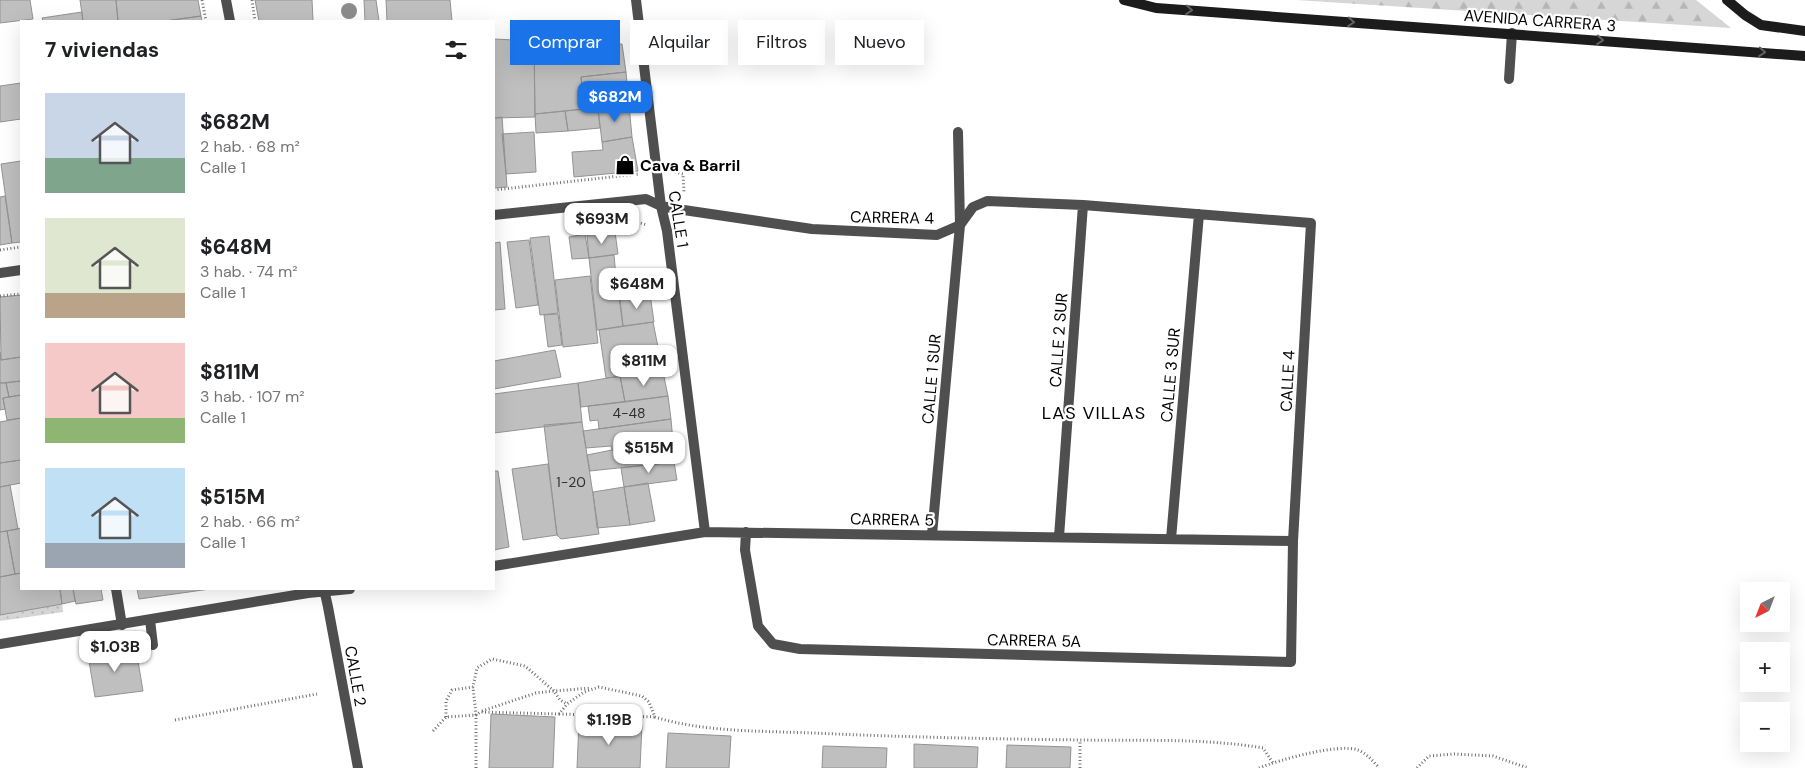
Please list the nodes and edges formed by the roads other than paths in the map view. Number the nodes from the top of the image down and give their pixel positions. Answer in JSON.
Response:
{"nodes":[{"id":1,"x":226,"y":0,"type":"edge"},
{"id":2,"x":636,"y":0,"type":"edge"},
{"id":3,"x":1124,"y":0,"type":"edge"},
{"id":4,"x":1727,"y":0,"type":"edge"},
{"id":5,"x":230,"y":20,"type":"edge"},
{"id":6,"x":1805,"y":31,"type":"edge"},
{"id":7,"x":1512,"y":33,"type":"junction"},
{"id":8,"x":1805,"y":56,"type":"edge"},
{"id":9,"x":1508,"y":79,"type":"dead end"},
{"id":10,"x":958,"y":132,"type":"dead end"},
{"id":11,"x":1083,"y":205,"type":"junction"},
{"id":12,"x":661,"y":206,"type":"junction"},
{"id":13,"x":1199,"y":214,"type":"junction"},
{"id":14,"x":495,"y":215,"type":"edge"},
{"id":15,"x":960,"y":225,"type":"junction"},
{"id":16,"x":20,"y":270,"type":"edge"},
{"id":17,"x":0,"y":273,"type":"edge"},
{"id":18,"x":705,"y":532,"type":"junction"},
{"id":19,"x":746,"y":532,"type":"junction"},
{"id":20,"x":932,"y":535,"type":"junction"},
{"id":21,"x":1060,"y":537,"type":"junction"},
{"id":22,"x":1171,"y":539,"type":"junction"},
{"id":23,"x":1293,"y":541,"type":"junction"},
{"id":24,"x":495,"y":566,"type":"edge"},
{"id":25,"x":116,"y":590,"type":"edge"},
{"id":26,"x":324,"y":590,"type":"edge"},
{"id":27,"x":150,"y":620,"type":"junction"},
{"id":28,"x":122,"y":624,"type":"junction"},
{"id":29,"x":0,"y":644,"type":"edge"},
{"id":30,"x":153,"y":645,"type":"dead end"},
{"id":31,"x":358,"y":768,"type":"edge"}],
"edges":[{"from":1,"to":5,"type":"street"},
{"from":2,"to":12,"type":"street","name":"CALLE 1"},
{"from":3,"to":7,"type":"main road","name":"AVENIDA CARRERA 3","one_way":true},
{"from":4,"to":6,"type":"main road"},
{"from":7,"to":8,"type":"main road","name":"AVENIDA CARRERA 3","one_way":true},
{"from":7,"to":9,"type":"street"},
{"from":10,"to":15,"type":"street","name":"CALLE 1 SUR"},
{"from":11,"to":13,"type":"street"},
{"from":11,"to":15,"type":"street"},
{"from":11,"to":21,"type":"street","name":"CALLE 2 SUR"},
{"from":12,"to":14,"type":"street","name":"CARRERA 4"},
{"from":12,"to":15,"type":"street","name":"CARRERA 4"},
{"from":12,"to":18,"type":"street","name":"CALLE 1"},
{"from":13,"to":22,"type":"street","name":"CALLE 3 SUR"},
{"from":13,"to":23,"type":"street","name":"CALLE 4"},
{"from":15,"to":20,"type":"street","name":"CALLE 1 SUR"},
{"from":16,"to":17,"type":"street"},
{"from":18,"to":19,"type":"street","name":"CARRERA 5"},
{"from":18,"to":24,"type":"street","name":"CARRERA 5"},
{"from":19,"to":20,"type":"street","name":"CARRERA 5"},
{"from":19,"to":23,"type":"street","name":"CARRERA 5A"},
{"from":20,"to":21,"type":"street","name":"CARRERA 5"},
{"from":21,"to":22,"type":"street","name":"CARRERA 5"},
{"from":22,"to":23,"type":"street","name":"CARRERA 5"},
{"from":25,"to":28,"type":"street"},
{"from":26,"to":27,"type":"street"},
{"from":26,"to":31,"type":"street","name":"CALLE 2"},
{"from":27,"to":28,"type":"street"},
{"from":27,"to":30,"type":"street"},
{"from":28,"to":29,"type":"street"}]}
